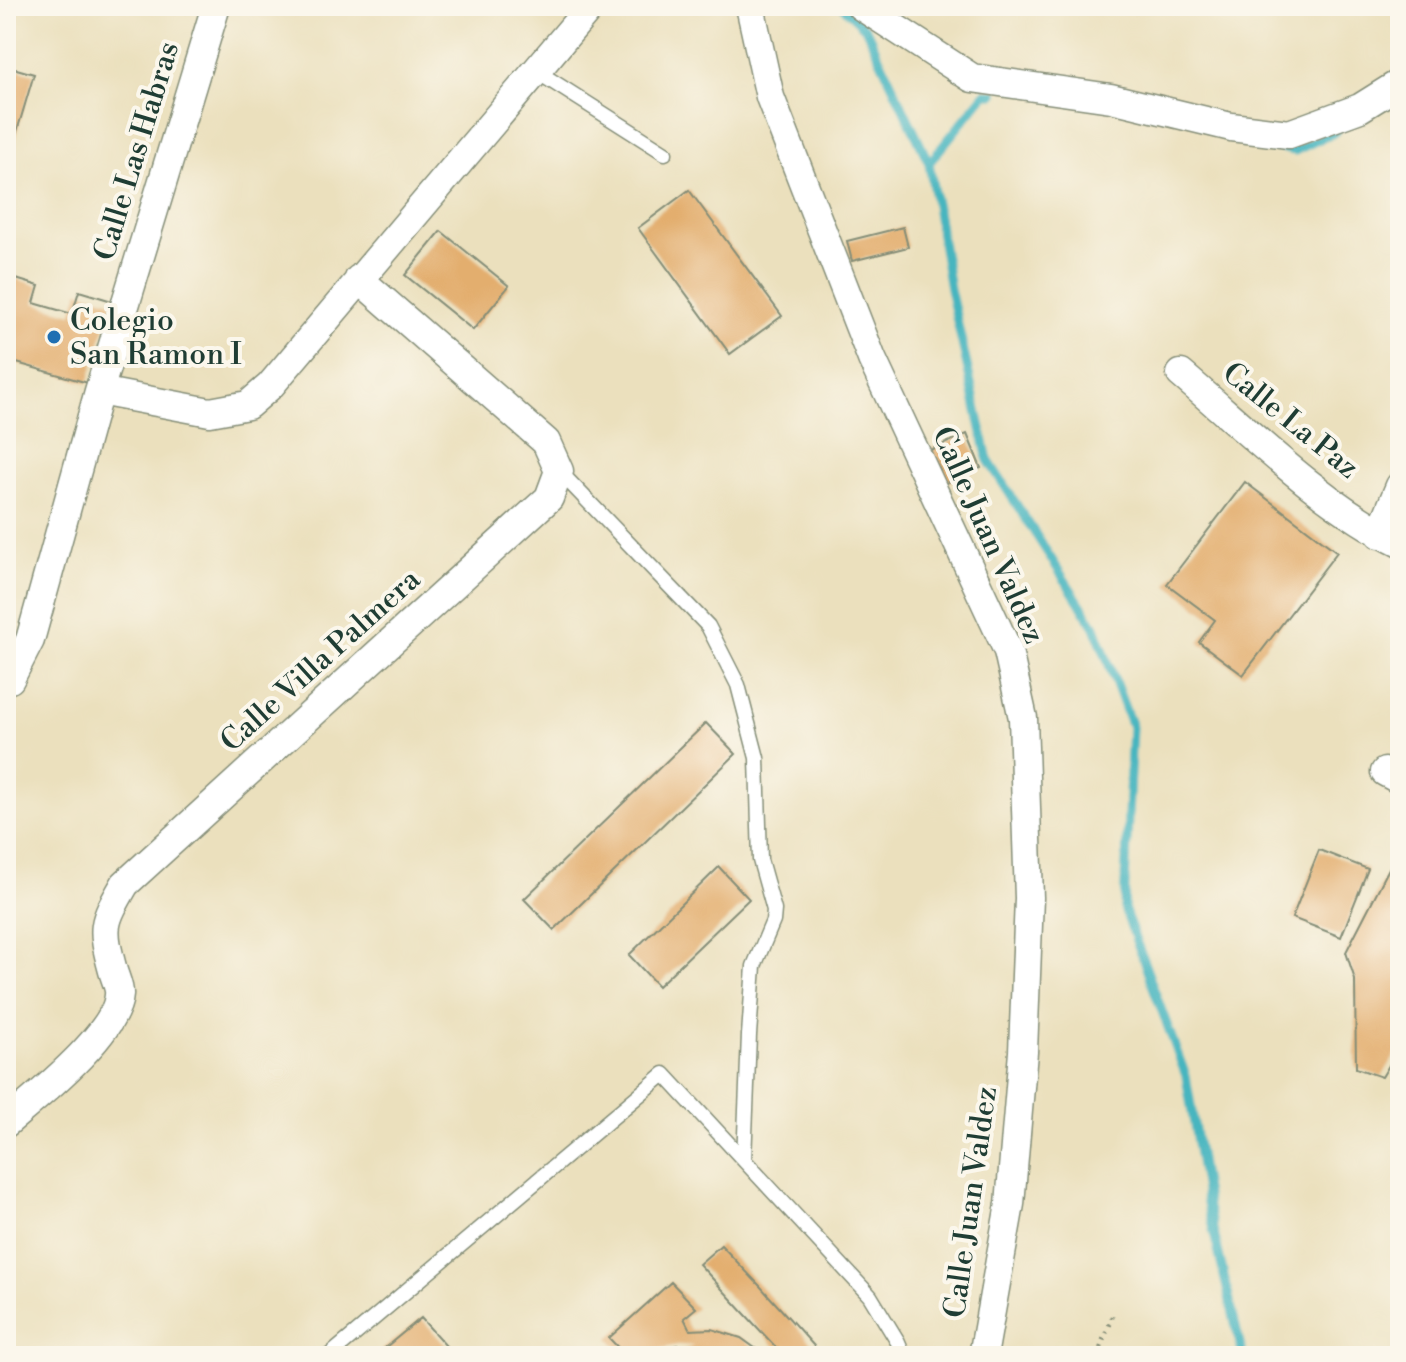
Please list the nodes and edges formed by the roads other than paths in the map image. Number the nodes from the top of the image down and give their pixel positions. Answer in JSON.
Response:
{"nodes":[{"id":1,"x":216,"y":6,"type":"edge"},
{"id":2,"x":591,"y":6,"type":"edge"},
{"id":3,"x":750,"y":6,"type":"edge"},
{"id":4,"x":861,"y":6,"type":"edge"},
{"id":5,"x":536,"y":71,"type":"junction"},
{"id":6,"x":1400,"y":83,"type":"edge"},
{"id":7,"x":665,"y":153,"type":"dead end"},
{"id":8,"x":359,"y":279,"type":"junction"},
{"id":9,"x":1181,"y":374,"type":"dead end"},
{"id":10,"x":99,"y":391,"type":"junction"},
{"id":11,"x":559,"y":471,"type":"junction"},
{"id":12,"x":1400,"y":486,"type":"edge"},
{"id":13,"x":1390,"y":538,"type":"edge"},
{"id":14,"x":6,"y":680,"type":"edge"},
{"id":15,"x":6,"y":1123,"type":"edge"},
{"id":16,"x":744,"y":1160,"type":"junction"},
{"id":17,"x":329,"y":1356,"type":"edge"},
{"id":18,"x":904,"y":1356,"type":"edge"},
{"id":19,"x":983,"y":1356,"type":"edge"}],
"edges":[{"from":1,"to":10,"type":"street","name":"Calle Las Habras"},
{"from":2,"to":5,"type":"street"},
{"from":3,"to":19,"type":"street","name":"Calle Juan Valdez"},
{"from":4,"to":6,"type":"street"},
{"from":5,"to":7,"type":"lane"},
{"from":5,"to":8,"type":"street"},
{"from":8,"to":10,"type":"street"},
{"from":8,"to":11,"type":"street"},
{"from":9,"to":13,"type":"street","name":"Calle La Paz"},
{"from":10,"to":14,"type":"street","name":"Calle Las Habras"},
{"from":11,"to":15,"type":"street","name":"Calle Villa Palmera"},
{"from":11,"to":16,"type":"lane"},
{"from":12,"to":13,"type":"street"},
{"from":16,"to":17,"type":"lane"},
{"from":16,"to":18,"type":"lane"}]}
